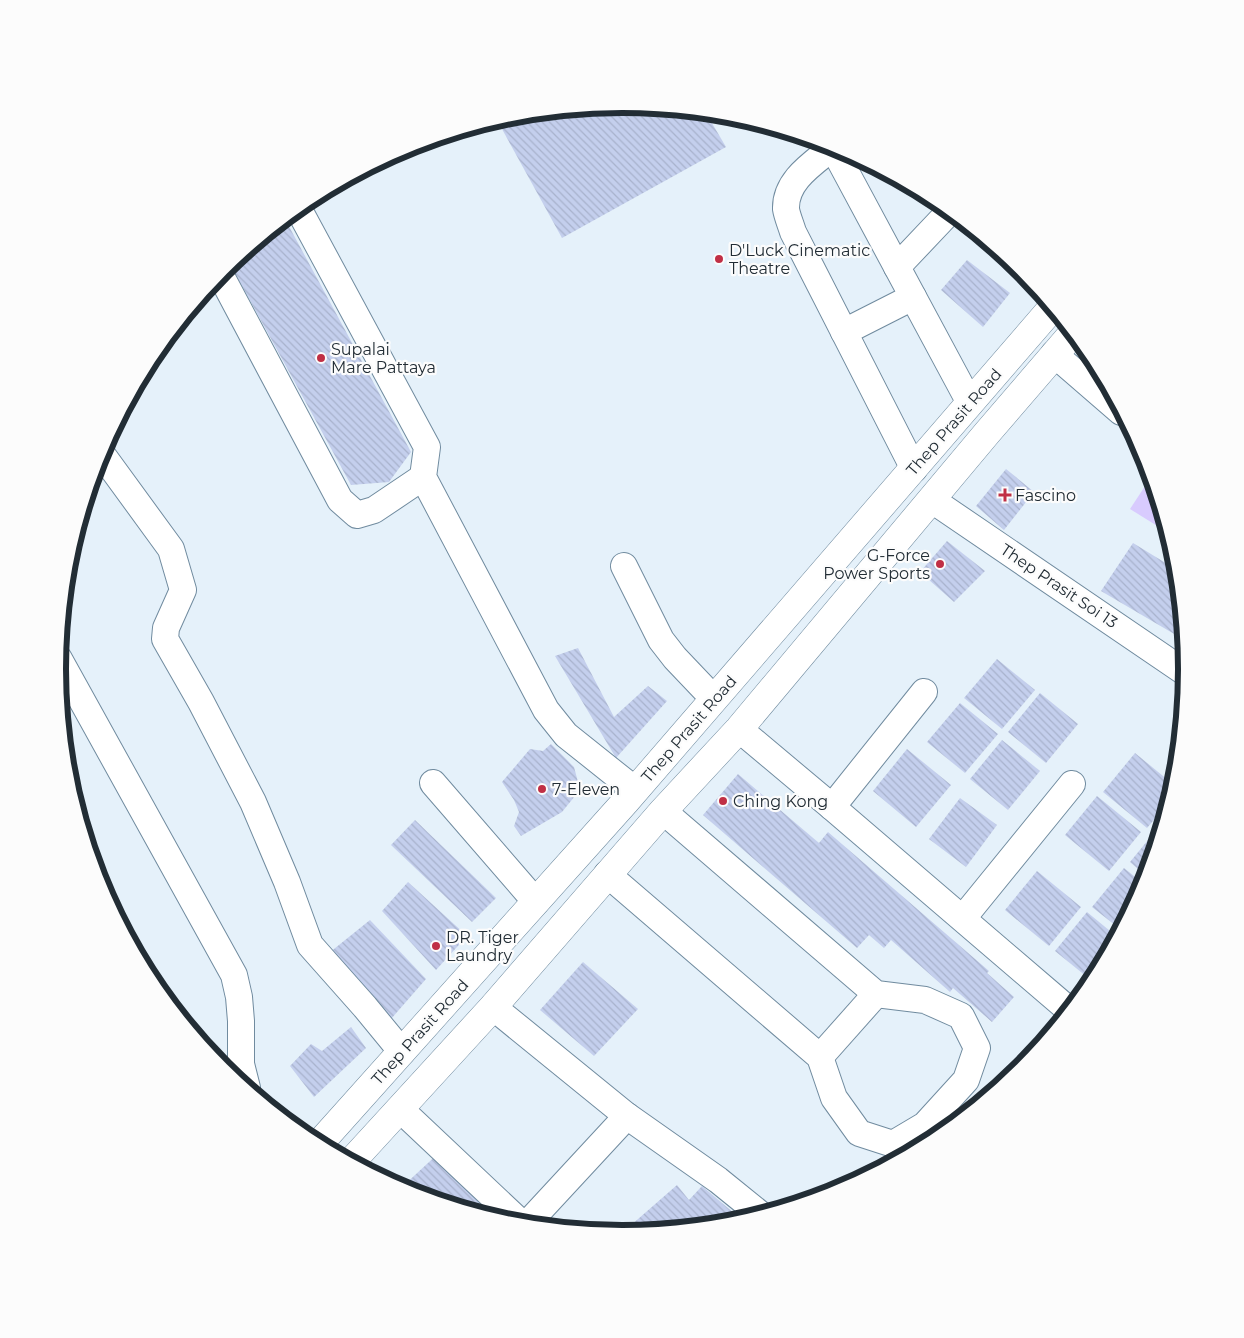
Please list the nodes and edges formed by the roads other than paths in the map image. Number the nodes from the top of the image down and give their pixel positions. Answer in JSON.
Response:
{"nodes":[{"id":1,"x":825,"y":152,"type":"edge"},
{"id":2,"x":838,"y":157,"type":"edge"},
{"id":3,"x":302,"y":215,"type":"edge"},
{"id":4,"x":945,"y":217,"type":"edge"},
{"id":5,"x":897,"y":267,"type":"junction"},
{"id":6,"x":224,"y":281,"type":"edge"},
{"id":7,"x":913,"y":297,"type":"junction"},
{"id":8,"x":1048,"y":313,"type":"edge"},
{"id":9,"x":844,"y":332,"type":"junction"},
{"id":10,"x":1068,"y":338,"type":"edge"},
{"id":11,"x":1054,"y":354,"type":"junction"},
{"id":12,"x":1108,"y":400,"type":"edge"},
{"id":13,"x":970,"y":403,"type":"junction"},
{"id":14,"x":107,"y":462,"type":"edge"},
{"id":15,"x":914,"y":469,"type":"junction"},
{"id":16,"x":424,"y":477,"type":"junction"},
{"id":17,"x":932,"y":500,"type":"junction"},
{"id":18,"x":624,"y":566,"type":"dead end"},
{"id":19,"x":1178,"y":668,"type":"edge"},
{"id":20,"x":66,"y":673,"type":"edge"},
{"id":21,"x":924,"y":692,"type":"dead end"},
{"id":22,"x":714,"y":699,"type":"junction"},
{"id":23,"x":739,"y":729,"type":"junction"},
{"id":24,"x":434,"y":783,"type":"dead end"},
{"id":25,"x":1072,"y":784,"type":"dead end"},
{"id":26,"x":635,"y":790,"type":"junction"},
{"id":27,"x":832,"y":807,"type":"junction"},
{"id":28,"x":663,"y":811,"type":"junction"},
{"id":29,"x":607,"y":874,"type":"junction"},
{"id":30,"x":536,"y":902,"type":"junction"},
{"id":31,"x":963,"y":918,"type":"junction"},
{"id":32,"x":876,"y":994,"type":"junction"},
{"id":33,"x":1064,"y":1006,"type":"edge"},
{"id":34,"x":493,"y":1007,"type":"junction"},
{"id":35,"x":402,"y":1052,"type":"junction"},
{"id":36,"x":820,"y":1057,"type":"junction"},
{"id":37,"x":244,"y":1076,"type":"edge"},
{"id":38,"x":400,"y":1109,"type":"junction"},
{"id":39,"x":627,"y":1116,"type":"junction"},
{"id":40,"x":324,"y":1138,"type":"edge"},
{"id":41,"x":357,"y":1157,"type":"edge"},
{"id":42,"x":754,"y":1209,"type":"edge"},
{"id":43,"x":511,"y":1213,"type":"edge"},
{"id":44,"x":533,"y":1217,"type":"edge"}],
"edges":[{"from":1,"to":9,"type":"street"},
{"from":2,"to":5,"type":"street"},
{"from":3,"to":16,"type":"street"},
{"from":4,"to":5,"type":"street"},
{"from":5,"to":7,"type":"street"},
{"from":6,"to":16,"type":"street"},
{"from":7,"to":9,"type":"street"},
{"from":7,"to":13,"type":"street"},
{"from":8,"to":13,"type":"main road","name":"Thep Prasit Road"},
{"from":9,"to":15,"type":"street"},
{"from":10,"to":11,"type":"main road","name":"Thep Prasit Road"},
{"from":11,"to":12,"type":"street"},
{"from":11,"to":17,"type":"main road","name":"Thep Prasit Road"},
{"from":13,"to":15,"type":"main road","name":"Thep Prasit Road"},
{"from":14,"to":35,"type":"street"},
{"from":15,"to":22,"type":"main road","name":"Thep Prasit Road"},
{"from":16,"to":26,"type":"street"},
{"from":17,"to":19,"type":"street","name":"Thep Prasit Soi 13"},
{"from":17,"to":23,"type":"main road","name":"Thep Prasit Road"},
{"from":18,"to":22,"type":"street"},
{"from":20,"to":37,"type":"street"},
{"from":21,"to":27,"type":"street"},
{"from":22,"to":26,"type":"main road","name":"Thep Prasit Road"},
{"from":23,"to":27,"type":"street"},
{"from":23,"to":28,"type":"main road","name":"Thep Prasit Road"},
{"from":24,"to":30,"type":"street"},
{"from":25,"to":31,"type":"street"},
{"from":26,"to":30,"type":"main road","name":"Thep Prasit Road"},
{"from":27,"to":31,"type":"street"},
{"from":28,"to":29,"type":"main road","name":"Thep Prasit Road"},
{"from":28,"to":32,"type":"street"},
{"from":29,"to":34,"type":"main road","name":"Thep Prasit Road"},
{"from":29,"to":36,"type":"street"},
{"from":30,"to":35,"type":"main road","name":"Thep Prasit Road"},
{"from":31,"to":33,"type":"street"},
{"from":32,"to":36,"type":"street"},
{"from":32,"to":36,"type":"street"},
{"from":34,"to":38,"type":"main road","name":"Thep Prasit Road"},
{"from":34,"to":39,"type":"street"},
{"from":35,"to":40,"type":"main road","name":"Thep Prasit Road"},
{"from":38,"to":41,"type":"main road","name":"Thep Prasit Road"},
{"from":38,"to":43,"type":"street"},
{"from":39,"to":42,"type":"street"},
{"from":39,"to":44,"type":"street"}]}
